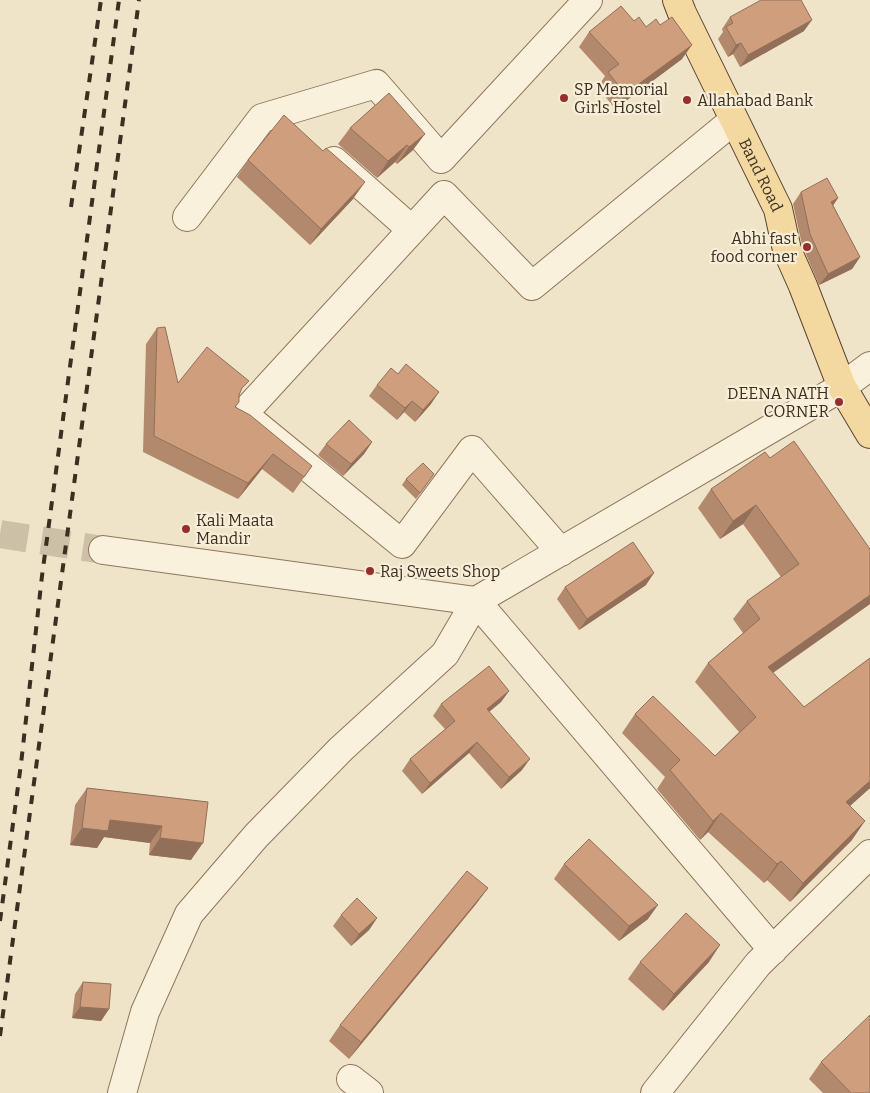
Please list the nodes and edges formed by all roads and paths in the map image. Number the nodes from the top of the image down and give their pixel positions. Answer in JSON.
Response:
{"nodes":[{"id":1,"x":588,"y":0,"type":"edge"},
{"id":2,"x":677,"y":0,"type":"edge"},
{"id":3,"x":279,"y":113,"type":"junction"},
{"id":4,"x":734,"y":120,"type":"junction"},
{"id":5,"x":187,"y":218,"type":"dead end"},
{"id":6,"x":412,"y":230,"type":"junction"},
{"id":7,"x":870,"y":366,"type":"edge"},
{"id":8,"x":842,"y":388,"type":"junction"},
{"id":9,"x":870,"y":434,"type":"edge"},
{"id":10,"x":103,"y":550,"type":"tunnel mouth"},
{"id":11,"x":562,"y":552,"type":"junction"},
{"id":12,"x":476,"y":601,"type":"junction"},
{"id":13,"x":870,"y":854,"type":"edge"},
{"id":14,"x":773,"y":950,"type":"junction"},
{"id":15,"x":122,"y":1093,"type":"edge"},
{"id":16,"x":655,"y":1093,"type":"edge"}],
"edges":[{"from":1,"to":3,"type":"street"},
{"from":2,"to":4,"type":"main road","name":"Band Road"},
{"from":3,"to":5,"type":"street"},
{"from":3,"to":6,"type":"street"},
{"from":4,"to":6,"type":"street"},
{"from":4,"to":8,"type":"main road","name":"Band Road"},
{"from":6,"to":11,"type":"street"},
{"from":7,"to":8,"type":"street"},
{"from":8,"to":9,"type":"main road","name":"Band Road"},
{"from":8,"to":11,"type":"street"},
{"from":10,"to":12,"type":"street"},
{"from":11,"to":12,"type":"street"},
{"from":12,"to":14,"type":"street"},
{"from":12,"to":15,"type":"street"},
{"from":13,"to":14,"type":"street"},
{"from":14,"to":16,"type":"street"}]}
